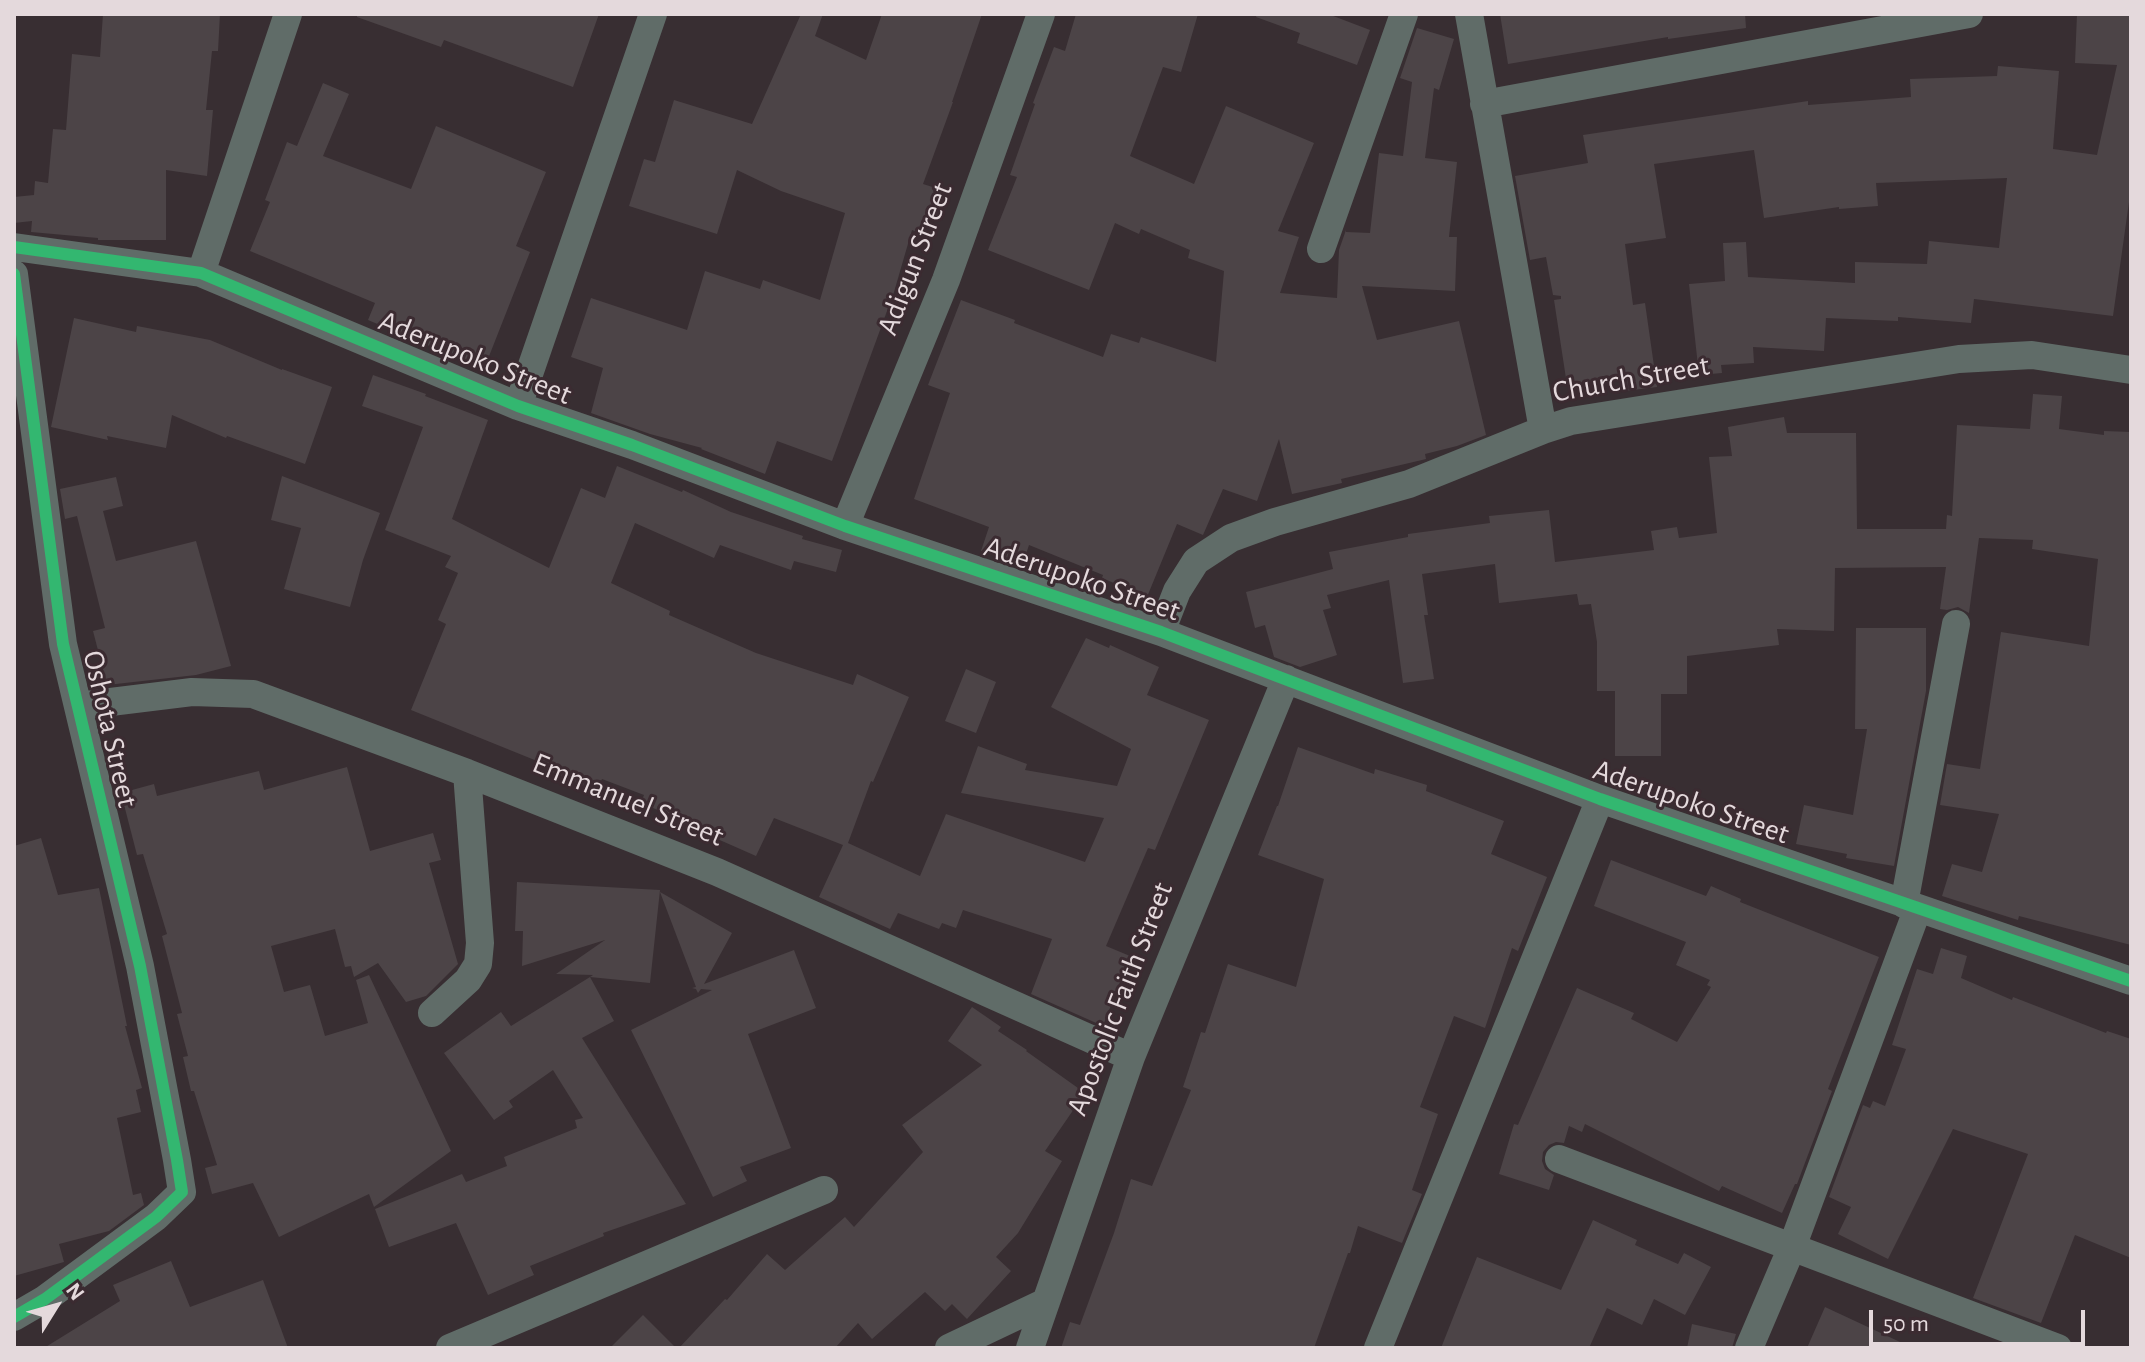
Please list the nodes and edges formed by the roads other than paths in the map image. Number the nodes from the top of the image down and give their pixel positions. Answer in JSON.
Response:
{"nodes":[{"id":1,"x":288,"y":14,"type":"edge"},
{"id":2,"x":653,"y":14,"type":"edge"},
{"id":3,"x":1041,"y":14,"type":"edge"},
{"id":4,"x":1404,"y":14,"type":"edge"},
{"id":5,"x":1469,"y":14,"type":"edge"},
{"id":6,"x":1969,"y":14,"type":"edge"},
{"id":7,"x":1484,"y":104,"type":"junction"},
{"id":8,"x":14,"y":247,"type":"edge"},
{"id":9,"x":1321,"y":249,"type":"dead end"},
{"id":10,"x":201,"y":273,"type":"junction"},
{"id":11,"x":14,"y":274,"type":"edge"},
{"id":12,"x":2131,"y":370,"type":"edge"},
{"id":13,"x":518,"y":406,"type":"junction"},
{"id":14,"x":1543,"y":430,"type":"junction"},
{"id":15,"x":845,"y":526,"type":"junction"},
{"id":16,"x":1956,"y":624,"type":"dead end"},
{"id":17,"x":1161,"y":632,"type":"junction"},
{"id":18,"x":1286,"y":679,"type":"junction"},
{"id":19,"x":78,"y":706,"type":"junction"},
{"id":20,"x":467,"y":773,"type":"junction"},
{"id":21,"x":1600,"y":799,"type":"junction"},
{"id":22,"x":1911,"y":906,"type":"junction"},
{"id":23,"x":2131,"y":981,"type":"edge"},
{"id":24,"x":432,"y":1013,"type":"dead end"},
{"id":25,"x":1131,"y":1057,"type":"junction"},
{"id":26,"x":1559,"y":1159,"type":"dead end"},
{"id":27,"x":824,"y":1190,"type":"dead end"},
{"id":28,"x":1792,"y":1247,"type":"junction"},
{"id":29,"x":1046,"y":1302,"type":"junction"},
{"id":30,"x":14,"y":1317,"type":"edge"},
{"id":31,"x":450,"y":1348,"type":"edge"},
{"id":32,"x":949,"y":1348,"type":"edge"},
{"id":33,"x":1030,"y":1348,"type":"edge"},
{"id":34,"x":1378,"y":1348,"type":"edge"},
{"id":35,"x":1749,"y":1348,"type":"edge"},
{"id":36,"x":2058,"y":1348,"type":"edge"}],
"edges":[{"from":1,"to":10,"type":"street"},
{"from":2,"to":13,"type":"street"},
{"from":3,"to":15,"type":"street","name":"Adigun Street"},
{"from":4,"to":9,"type":"street"},
{"from":5,"to":7,"type":"street"},
{"from":6,"to":7,"type":"street"},
{"from":7,"to":14,"type":"street"},
{"from":8,"to":10,"type":"street","name":"Aderupoko Street"},
{"from":10,"to":13,"type":"street","name":"Aderupoko Street"},
{"from":11,"to":19,"type":"street","name":"Oshota Street"},
{"from":12,"to":14,"type":"street","name":"Church Street"},
{"from":13,"to":15,"type":"street","name":"Aderupoko Street"},
{"from":14,"to":17,"type":"street","name":"Church Street"},
{"from":15,"to":17,"type":"street","name":"Aderupoko Street"},
{"from":16,"to":22,"type":"street"},
{"from":17,"to":18,"type":"street","name":"Aderupoko Street"},
{"from":18,"to":21,"type":"street","name":"Aderupoko Street"},
{"from":18,"to":25,"type":"street","name":"Apostolic Faith Street"},
{"from":19,"to":20,"type":"street","name":"Emmanuel Street"},
{"from":19,"to":30,"type":"street","name":"Oshota Street"},
{"from":20,"to":24,"type":"street"},
{"from":20,"to":25,"type":"street","name":"Emmanuel Street"},
{"from":21,"to":22,"type":"street","name":"Aderupoko Street"},
{"from":21,"to":34,"type":"street"},
{"from":22,"to":23,"type":"street","name":"Aderupoko Street"},
{"from":22,"to":28,"type":"street"},
{"from":25,"to":29,"type":"street","name":"Apostolic Faith Street"},
{"from":26,"to":28,"type":"street"},
{"from":27,"to":31,"type":"street"},
{"from":28,"to":35,"type":"street"},
{"from":28,"to":36,"type":"street"},
{"from":29,"to":32,"type":"street"},
{"from":29,"to":33,"type":"street","name":"Apostolic Faith Street"}]}
